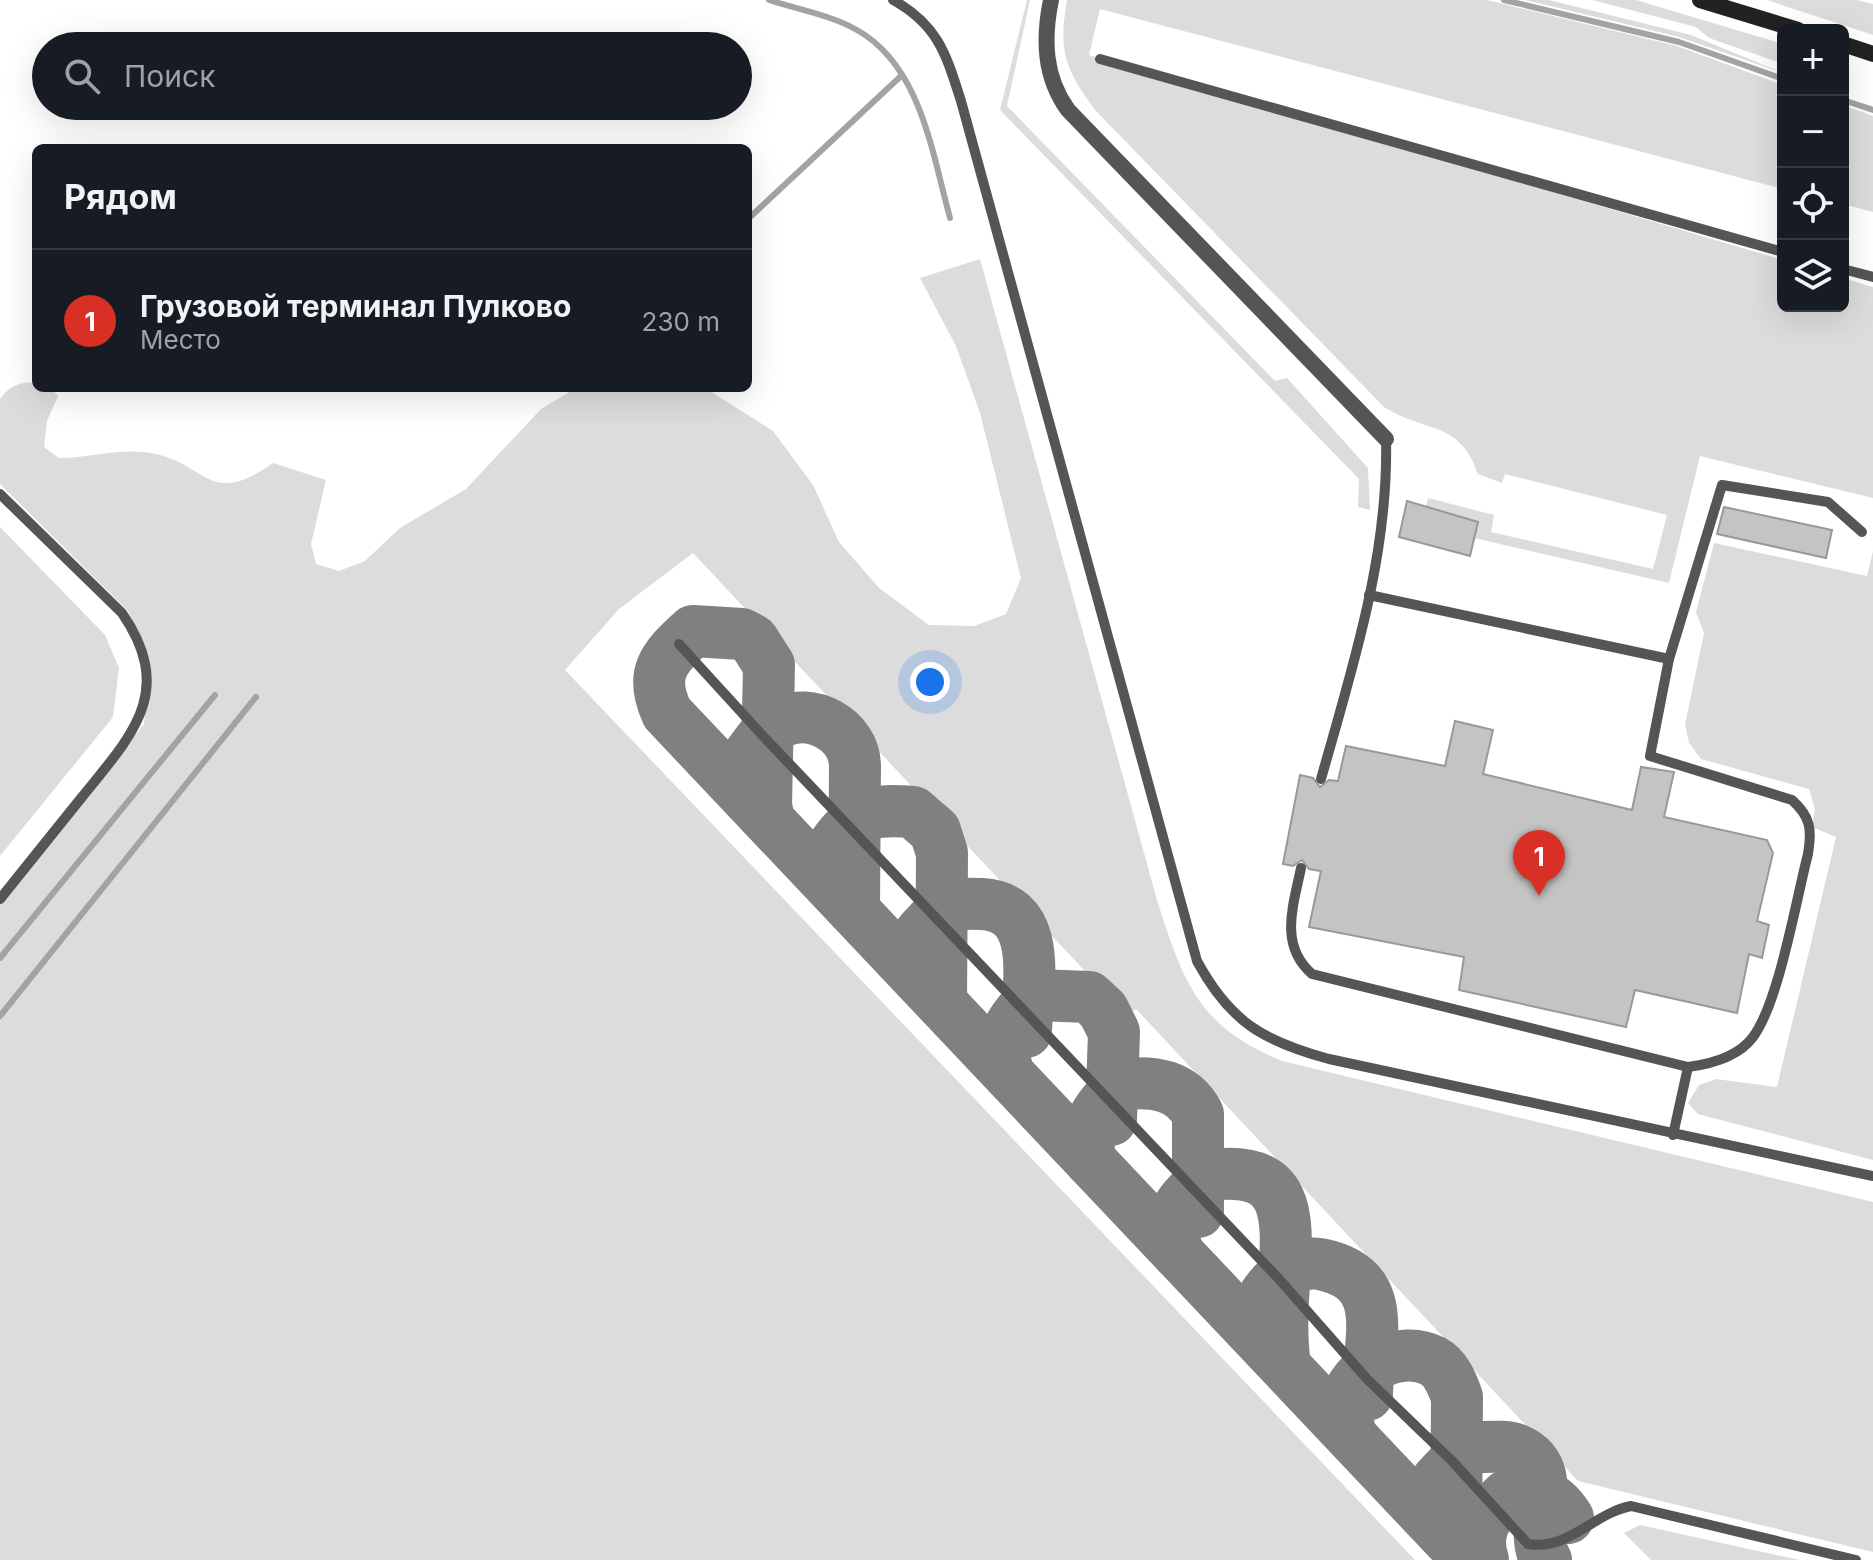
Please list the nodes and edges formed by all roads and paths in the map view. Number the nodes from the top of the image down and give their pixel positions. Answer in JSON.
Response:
{"nodes":[{"id":1,"x":893,"y":0,"type":"edge"},
{"id":2,"x":1051,"y":0,"type":"edge"},
{"id":3,"x":1700,"y":0,"type":"edge"},
{"id":4,"x":1778,"y":24,"type":"edge"},
{"id":5,"x":1849,"y":46,"type":"edge"},
{"id":6,"x":1873,"y":54,"type":"edge"},
{"id":7,"x":1100,"y":59,"type":"dead end"},
{"id":8,"x":1777,"y":250,"type":"edge"},
{"id":9,"x":1849,"y":271,"type":"edge"},
{"id":10,"x":1873,"y":277,"type":"edge"},
{"id":11,"x":1386,"y":439,"type":"joint"},
{"id":12,"x":0,"y":494,"type":"edge"},
{"id":13,"x":1862,"y":532,"type":"dead end"},
{"id":14,"x":1369,"y":595,"type":"junction"},
{"id":15,"x":679,"y":644,"type":"dead end"},
{"id":16,"x":1669,"y":659,"type":"junction"},
{"id":17,"x":1321,"y":779,"type":"dead end"},
{"id":18,"x":1301,"y":868,"type":"dead end"},
{"id":19,"x":0,"y":899,"type":"edge"},
{"id":20,"x":1688,"y":1067,"type":"junction"},
{"id":21,"x":1673,"y":1135,"type":"junction"},
{"id":22,"x":1873,"y":1176,"type":"edge"},
{"id":23,"x":1856,"y":1560,"type":"edge"}],
"edges":[{"from":1,"to":21,"type":"lane"},
{"from":2,"to":11,"type":"street"},
{"from":3,"to":4,"type":"main road"},
{"from":5,"to":6,"type":"main road"},
{"from":7,"to":8,"type":"lane"},
{"from":9,"to":10,"type":"lane"},
{"from":11,"to":14,"type":"lane"},
{"from":12,"to":19,"type":"lane"},
{"from":13,"to":16,"type":"lane"},
{"from":14,"to":16,"type":"lane"},
{"from":14,"to":17,"type":"lane"},
{"from":15,"to":23,"type":"lane"},
{"from":16,"to":20,"type":"lane"},
{"from":18,"to":20,"type":"lane"},
{"from":20,"to":21,"type":"lane"},
{"from":21,"to":22,"type":"lane"}]}
